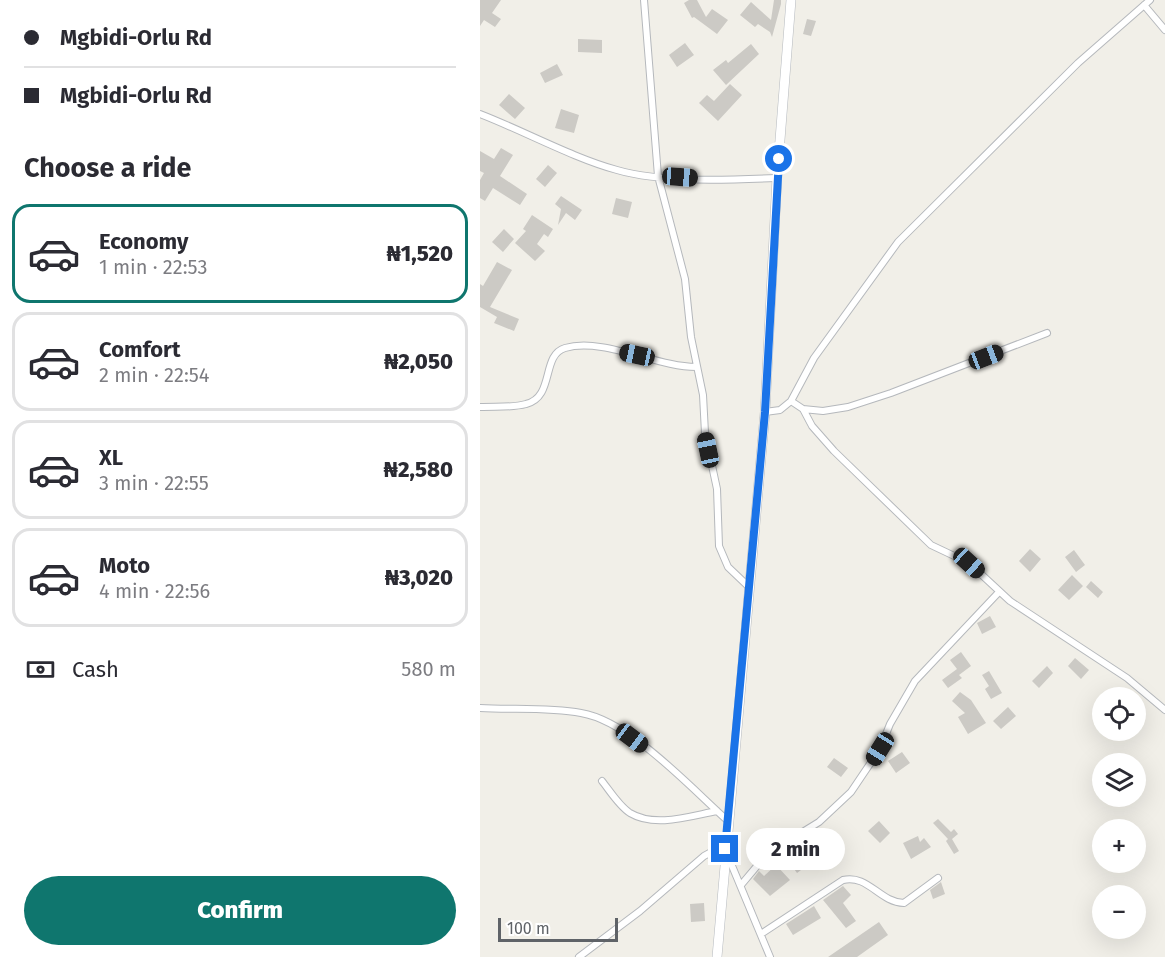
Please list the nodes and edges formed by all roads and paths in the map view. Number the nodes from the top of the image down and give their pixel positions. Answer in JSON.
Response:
{"nodes":[{"id":1,"x":644,"y":0,"type":"edge"},
{"id":2,"x":791,"y":0,"type":"edge"},
{"id":3,"x":1150,"y":0,"type":"edge"},
{"id":4,"x":1144,"y":5,"type":"junction"},
{"id":5,"x":1165,"y":30,"type":"edge"},
{"id":6,"x":480,"y":114,"type":"edge"},
{"id":7,"x":658,"y":176,"type":"junction"},
{"id":8,"x":777,"y":178,"type":"junction"},
{"id":9,"x":1047,"y":333,"type":"dead end"},
{"id":10,"x":696,"y":367,"type":"junction"},
{"id":11,"x":791,"y":401,"type":"junction"},
{"id":12,"x":480,"y":407,"type":"edge"},
{"id":13,"x":802,"y":409,"type":"junction"},
{"id":14,"x":765,"y":412,"type":"junction"},
{"id":15,"x":749,"y":587,"type":"junction"},
{"id":16,"x":999,"y":592,"type":"junction"},
{"id":17,"x":480,"y":708,"type":"edge"},
{"id":18,"x":1165,"y":710,"type":"edge"},
{"id":19,"x":602,"y":782,"type":"dead end"},
{"id":20,"x":717,"y":812,"type":"junction"},
{"id":21,"x":728,"y":821,"type":"junction"},
{"id":22,"x":725,"y":849,"type":"junction"},
{"id":23,"x":938,"y":878,"type":"dead end"},
{"id":24,"x":741,"y":885,"type":"junction"},
{"id":25,"x":760,"y":934,"type":"junction"},
{"id":26,"x":579,"y":957,"type":"edge"},
{"id":27,"x":717,"y":957,"type":"edge"},
{"id":28,"x":770,"y":957,"type":"edge"}],
"edges":[{"from":1,"to":7,"type":"street"},
{"from":2,"to":8,"type":"main road"},
{"from":3,"to":4,"type":"street"},
{"from":4,"to":5,"type":"street"},
{"from":4,"to":11,"type":"street"},
{"from":6,"to":7,"type":"street"},
{"from":7,"to":8,"type":"street"},
{"from":7,"to":10,"type":"street"},
{"from":8,"to":14,"type":"main road"},
{"from":9,"to":13,"type":"street"},
{"from":10,"to":12,"type":"street"},
{"from":10,"to":15,"type":"street"},
{"from":11,"to":13,"type":"street"},
{"from":11,"to":14,"type":"street"},
{"from":13,"to":16,"type":"street"},
{"from":14,"to":15,"type":"main road"},
{"from":15,"to":21,"type":"main road"},
{"from":16,"to":18,"type":"street"},
{"from":16,"to":24,"type":"street"},
{"from":17,"to":20,"type":"street"},
{"from":19,"to":20,"type":"street"},
{"from":20,"to":21,"type":"street"},
{"from":21,"to":22,"type":"main road"},
{"from":22,"to":24,"type":"street"},
{"from":22,"to":26,"type":"street"},
{"from":22,"to":27,"type":"main road"},
{"from":23,"to":25,"type":"street"},
{"from":24,"to":25,"type":"street"},
{"from":25,"to":28,"type":"street"}]}
